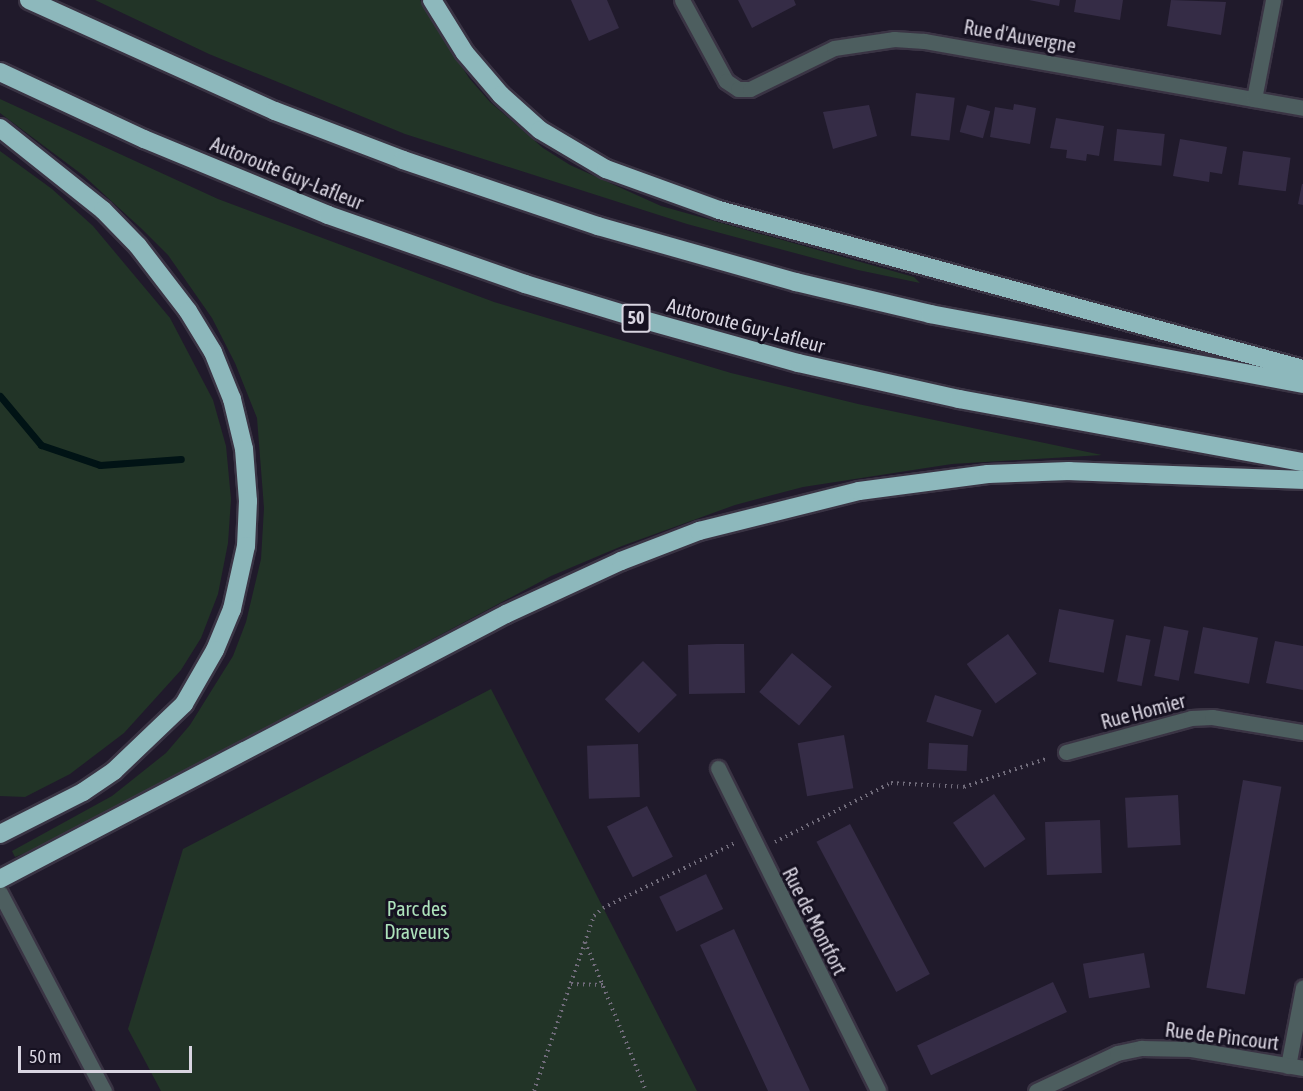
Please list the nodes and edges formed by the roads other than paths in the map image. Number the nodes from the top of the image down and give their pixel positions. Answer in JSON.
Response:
{"nodes":[{"id":1,"x":29,"y":0,"type":"edge"},
{"id":2,"x":432,"y":0,"type":"edge"},
{"id":3,"x":682,"y":0,"type":"edge"},
{"id":4,"x":1273,"y":0,"type":"edge"},
{"id":5,"x":0,"y":72,"type":"edge"},
{"id":6,"x":1254,"y":99,"type":"junction"},
{"id":7,"x":1303,"y":108,"type":"edge"},
{"id":8,"x":0,"y":128,"type":"edge"},
{"id":9,"x":1303,"y":369,"type":"edge"},
{"id":10,"x":1303,"y":384,"type":"edge"},
{"id":11,"x":1303,"y":462,"type":"edge"},
{"id":12,"x":1303,"y":480,"type":"edge"},
{"id":13,"x":1303,"y":732,"type":"edge"},
{"id":14,"x":1066,"y":752,"type":"road end"},
{"id":15,"x":718,"y":768,"type":"dead end"},
{"id":16,"x":0,"y":834,"type":"edge"},
{"id":17,"x":0,"y":879,"type":"edge"},
{"id":18,"x":0,"y":893,"type":"edge"},
{"id":19,"x":1303,"y":987,"type":"edge"},
{"id":20,"x":1296,"y":1067,"type":"edge"},
{"id":21,"x":104,"y":1091,"type":"edge"},
{"id":22,"x":878,"y":1091,"type":"edge"},
{"id":23,"x":1036,"y":1091,"type":"edge"}],
"edges":[{"from":1,"to":10,"type":"highway"},
{"from":2,"to":9,"type":"highway"},
{"from":3,"to":6,"type":"street","name":"Rue d'Auvergne"},
{"from":4,"to":6,"type":"street"},
{"from":5,"to":11,"type":"highway","name":"Autoroute Guy-Lafleur","number":"50"},
{"from":6,"to":7,"type":"street","name":"Rue d'Auvergne"},
{"from":8,"to":16,"type":"highway"},
{"from":12,"to":17,"type":"highway"},
{"from":13,"to":14,"type":"street","name":"Rue Homier"},
{"from":15,"to":22,"type":"street","name":"Rue de Montfort"},
{"from":18,"to":21,"type":"street"},
{"from":19,"to":20,"type":"street"},
{"from":20,"to":23,"type":"street","name":"Rue de Pincourt"}]}
